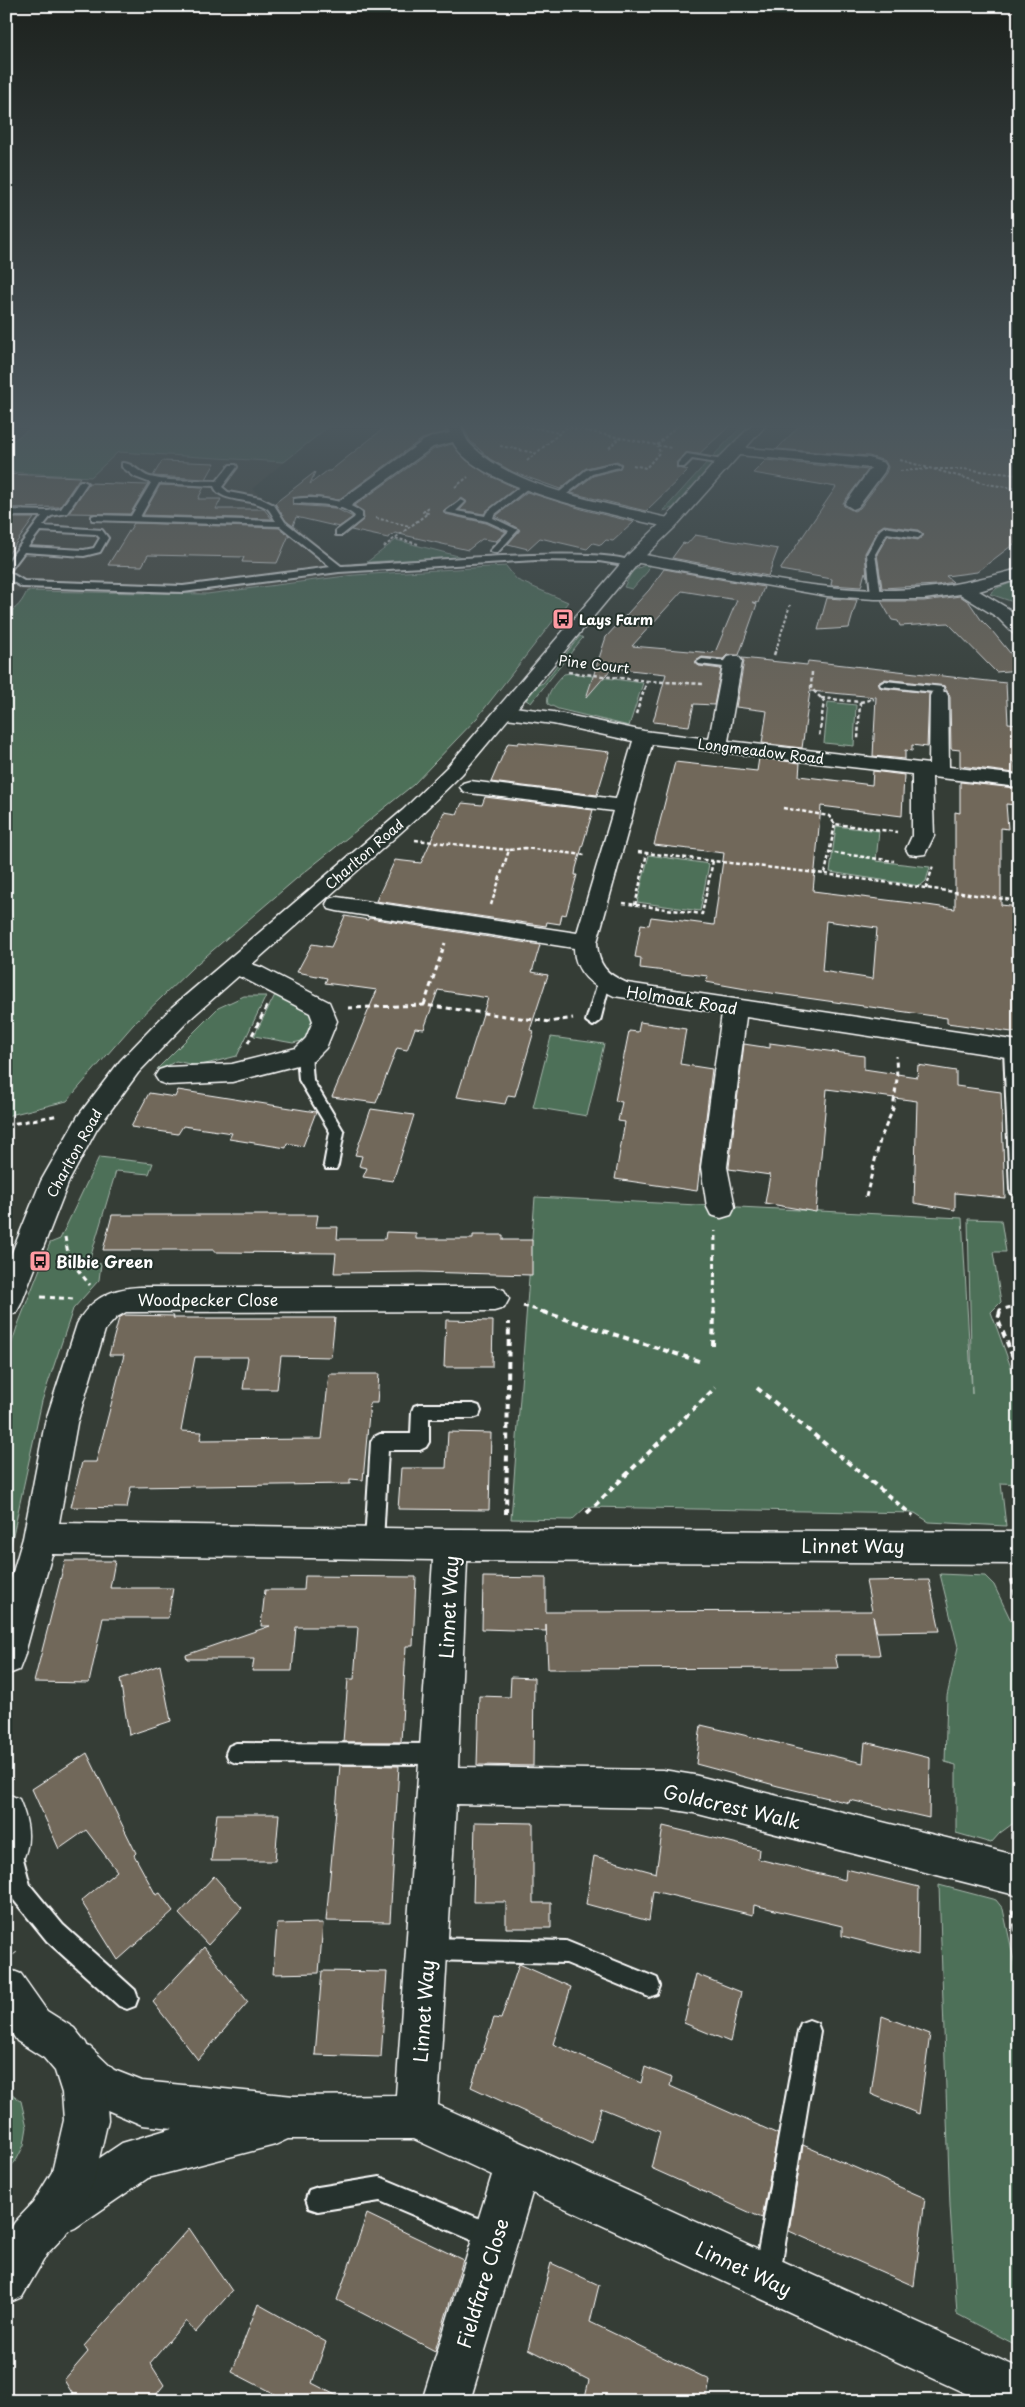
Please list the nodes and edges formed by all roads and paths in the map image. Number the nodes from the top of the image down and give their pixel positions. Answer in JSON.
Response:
{"nodes":[{"id":1,"x":31,"y":536,"type":"edge"},
{"id":2,"x":103,"y":536,"type":"edge"},
{"id":3,"x":298,"y":536,"type":"edge"},
{"id":4,"x":508,"y":536,"type":"edge"},
{"id":5,"x":656,"y":536,"type":"edge"},
{"id":6,"x":881,"y":536,"type":"edge"},
{"id":7,"x":22,"y":549,"type":"junction"},
{"id":8,"x":494,"y":551,"type":"dead end"},
{"id":9,"x":632,"y":560,"type":"junction"},
{"id":10,"x":339,"y":569,"type":"junction"},
{"id":11,"x":6,"y":572,"type":"edge"},
{"id":12,"x":1019,"y":574,"type":"edge"},
{"id":13,"x":795,"y":587,"type":"junction"},
{"id":14,"x":966,"y":590,"type":"junction"},
{"id":15,"x":876,"y":595,"type":"junction"},
{"id":16,"x":1019,"y":629,"type":"edge"},
{"id":17,"x":774,"y":655,"type":"dead end"},
{"id":18,"x":702,"y":662,"type":"dead end"},
{"id":19,"x":732,"y":663,"type":"joint"},
{"id":20,"x":543,"y":668,"type":"junction"},
{"id":21,"x":812,"y":672,"type":"dead end"},
{"id":22,"x":647,"y":681,"type":"junction"},
{"id":23,"x":885,"y":684,"type":"dead end"},
{"id":24,"x":728,"y":687,"type":"junction"},
{"id":25,"x":939,"y":696,"type":"joint"},
{"id":26,"x":821,"y":698,"type":"junction"},
{"id":27,"x":506,"y":712,"type":"junction"},
{"id":28,"x":637,"y":736,"type":"junction"},
{"id":29,"x":717,"y":746,"type":"junction"},
{"id":30,"x":817,"y":758,"type":"junction"},
{"id":31,"x":857,"y":762,"type":"junction"},
{"id":32,"x":931,"y":771,"type":"junction"},
{"id":33,"x":1019,"y":781,"type":"edge"},
{"id":34,"x":470,"y":787,"type":"dead end"},
{"id":35,"x":625,"y":806,"type":"junction"},
{"id":36,"x":783,"y":808,"type":"dead end"},
{"id":37,"x":835,"y":824,"type":"junction"},
{"id":38,"x":411,"y":840,"type":"dead end"},
{"id":39,"x":509,"y":850,"type":"junction"},
{"id":40,"x":921,"y":850,"type":"junction"},
{"id":41,"x":828,"y":852,"type":"junction"},
{"id":42,"x":611,"y":853,"type":"junction"},
{"id":43,"x":647,"y":853,"type":"junction"},
{"id":44,"x":713,"y":861,"type":"junction"},
{"id":45,"x":895,"y":861,"type":"dead end"},
{"id":46,"x":933,"y":866,"type":"dead end"},
{"id":47,"x":825,"y":874,"type":"junction"},
{"id":48,"x":598,"y":900,"type":"junction"},
{"id":49,"x":1019,"y":901,"type":"edge"},
{"id":50,"x":337,"y":904,"type":"dead end"},
{"id":51,"x":635,"y":905,"type":"junction"},
{"id":52,"x":452,"y":923,"type":"junction"},
{"id":53,"x":484,"y":928,"type":"junction"},
{"id":54,"x":586,"y":942,"type":"junction"},
{"id":55,"x":235,"y":966,"type":"junction"},
{"id":56,"x":604,"y":982,"type":"junction"},
{"id":57,"x":277,"y":986,"type":"junction"},
{"id":58,"x":424,"y":1005,"type":"junction"},
{"id":59,"x":735,"y":1007,"type":"junction"},
{"id":60,"x":320,"y":1008,"type":"junction"},
{"id":61,"x":594,"y":1018,"type":"joint"},
{"id":62,"x":885,"y":1030,"type":"junction"},
{"id":63,"x":1015,"y":1049,"type":"edge"},
{"id":64,"x":304,"y":1055,"type":"junction"},
{"id":65,"x":232,"y":1073,"type":"junction"},
{"id":66,"x":168,"y":1076,"type":"dead end"},
{"id":67,"x":88,"y":1123,"type":"junction"},
{"id":68,"x":6,"y":1125,"type":"edge"},
{"id":69,"x":331,"y":1165,"type":"dead end"},
{"id":70,"x":1017,"y":1190,"type":"dead end"},
{"id":71,"x":866,"y":1197,"type":"dead end"},
{"id":72,"x":721,"y":1206,"type":"joint"},
{"id":73,"x":64,"y":1232,"type":"dead end"},
{"id":74,"x":8,"y":1300,"type":"edge"},
{"id":75,"x":502,"y":1300,"type":"junction"},
{"id":76,"x":1019,"y":1305,"type":"edge"},
{"id":77,"x":107,"y":1308,"type":"junction"},
{"id":78,"x":713,"y":1346,"type":"dead end"},
{"id":79,"x":702,"y":1362,"type":"dead end"},
{"id":80,"x":1019,"y":1372,"type":"edge"},
{"id":81,"x":715,"y":1388,"type":"dead end"},
{"id":82,"x":757,"y":1388,"type":"dead end"},
{"id":83,"x":473,"y":1411,"type":"dead end"},
{"id":84,"x":40,"y":1538,"type":"junction"},
{"id":85,"x":374,"y":1542,"type":"junction"},
{"id":86,"x":506,"y":1543,"type":"junction"},
{"id":87,"x":451,"y":1545,"type":"junction"},
{"id":88,"x":555,"y":1545,"type":"junction"},
{"id":89,"x":950,"y":1546,"type":"junction"},
{"id":90,"x":1019,"y":1548,"type":"edge"},
{"id":91,"x":6,"y":1657,"type":"edge"},
{"id":92,"x":236,"y":1753,"type":"dead end"},
{"id":93,"x":439,"y":1769,"type":"junction"},
{"id":94,"x":8,"y":1828,"type":"edge"},
{"id":95,"x":1019,"y":1876,"type":"edge"},
{"id":96,"x":427,"y":1949,"type":"junction"},
{"id":97,"x":649,"y":1986,"type":"dead end"},
{"id":98,"x":6,"y":1989,"type":"edge"},
{"id":99,"x":127,"y":1998,"type":"dead end"},
{"id":100,"x":19,"y":2025,"type":"edge"},
{"id":101,"x":809,"y":2032,"type":"dead end"},
{"id":102,"x":71,"y":2058,"type":"junction"},
{"id":103,"x":416,"y":2117,"type":"junction"},
{"id":104,"x":294,"y":2118,"type":"junction"},
{"id":105,"x":518,"y":2164,"type":"junction"},
{"id":106,"x":318,"y":2199,"type":"dead end"},
{"id":107,"x":29,"y":2237,"type":"edge"},
{"id":108,"x":496,"y":2238,"type":"junction"},
{"id":109,"x":766,"y":2278,"type":"junction"},
{"id":110,"x":6,"y":2281,"type":"edge"},
{"id":111,"x":1019,"y":2394,"type":"edge"},
{"id":112,"x":446,"y":2401,"type":"edge"}],
"edges":[{"from":1,"to":7,"type":"lane"},
{"from":2,"to":7,"type":"lane"},
{"from":3,"to":10,"type":"lane"},
{"from":4,"to":8,"type":"lane"},
{"from":5,"to":9,"type":"street","name":"Charlton Road"},
{"from":6,"to":15,"type":"lane"},
{"from":7,"to":11,"type":"lane"},
{"from":9,"to":10,"type":"lane"},
{"from":9,"to":13,"type":"street"},
{"from":9,"to":20,"type":"street","name":"Charlton Road"},
{"from":10,"to":11,"type":"lane"},
{"from":12,"to":14,"type":"street"},
{"from":13,"to":15,"type":"street"},
{"from":13,"to":17,"type":"path"},
{"from":14,"to":15,"type":"street"},
{"from":14,"to":16,"type":"street"},
{"from":18,"to":19,"type":"lane"},
{"from":19,"to":24,"type":"street"},
{"from":20,"to":22,"type":"path","name":"Pine Court"},
{"from":20,"to":27,"type":"street","name":"Charlton Road"},
{"from":21,"to":26,"type":"path"},
{"from":22,"to":24,"type":"path"},
{"from":22,"to":28,"type":"path","name":"Pine Court"},
{"from":23,"to":25,"type":"lane"},
{"from":24,"to":29,"type":"street"},
{"from":25,"to":32,"type":"street"},
{"from":26,"to":30,"type":"path"},
{"from":26,"to":31,"type":"path"},
{"from":27,"to":28,"type":"street","name":"Longmeadow Road"},
{"from":27,"to":55,"type":"street","name":"Charlton Road"},
{"from":28,"to":29,"type":"street","name":"Longmeadow Road"},
{"from":28,"to":35,"type":"street","name":"Holmoak Road"},
{"from":29,"to":30,"type":"street","name":"Longmeadow Road"},
{"from":30,"to":31,"type":"street","name":"Longmeadow Road"},
{"from":31,"to":32,"type":"street","name":"Longmeadow Road"},
{"from":32,"to":33,"type":"street","name":"Longmeadow Road"},
{"from":32,"to":40,"type":"street"},
{"from":34,"to":35,"type":"street"},
{"from":35,"to":42,"type":"street","name":"Holmoak Road"},
{"from":36,"to":37,"type":"path"},
{"from":37,"to":40,"type":"path"},
{"from":37,"to":41,"type":"path"},
{"from":38,"to":39,"type":"path"},
{"from":39,"to":42,"type":"path"},
{"from":39,"to":53,"type":"path"},
{"from":40,"to":46,"type":"path"},
{"from":41,"to":45,"type":"path"},
{"from":41,"to":47,"type":"path"},
{"from":42,"to":43,"type":"path"},
{"from":42,"to":48,"type":"street","name":"Holmoak Road"},
{"from":43,"to":44,"type":"path"},
{"from":43,"to":51,"type":"path"},
{"from":44,"to":47,"type":"path"},
{"from":44,"to":51,"type":"path"},
{"from":47,"to":49,"type":"path"},
{"from":48,"to":51,"type":"path"},
{"from":48,"to":54,"type":"street","name":"Holmoak Road"},
{"from":50,"to":52,"type":"street"},
{"from":52,"to":53,"type":"street"},
{"from":52,"to":58,"type":"path"},
{"from":53,"to":54,"type":"street"},
{"from":54,"to":56,"type":"street","name":"Holmoak Road"},
{"from":55,"to":57,"type":"street"},
{"from":55,"to":67,"type":"street","name":"Charlton Road"},
{"from":56,"to":59,"type":"street","name":"Holmoak Road"},
{"from":56,"to":61,"type":"lane"},
{"from":57,"to":60,"type":"street"},
{"from":57,"to":65,"type":"path"},
{"from":58,"to":60,"type":"path"},
{"from":58,"to":61,"type":"path"},
{"from":59,"to":62,"type":"street","name":"Holmoak Road"},
{"from":59,"to":72,"type":"street"},
{"from":60,"to":64,"type":"street"},
{"from":62,"to":63,"type":"street","name":"Holmoak Road"},
{"from":62,"to":71,"type":"path"},
{"from":63,"to":70,"type":"lane"},
{"from":64,"to":65,"type":"street"},
{"from":64,"to":69,"type":"lane"},
{"from":65,"to":66,"type":"street"},
{"from":67,"to":68,"type":"path"},
{"from":67,"to":74,"type":"street","name":"Charlton Road"},
{"from":72,"to":78,"type":"path"},
{"from":73,"to":77,"type":"path"},
{"from":74,"to":77,"type":"path"},
{"from":75,"to":77,"type":"street","name":"Woodpecker Close"},
{"from":75,"to":79,"type":"path"},
{"from":75,"to":86,"type":"path"},
{"from":76,"to":80,"type":"path"},
{"from":77,"to":84,"type":"street","name":"Woodpecker Close"},
{"from":81,"to":88,"type":"path"},
{"from":82,"to":89,"type":"path"},
{"from":83,"to":85,"type":"lane"},
{"from":84,"to":85,"type":"street"},
{"from":84,"to":91,"type":"street","name":"Woodpecker Close"},
{"from":85,"to":87,"type":"street"},
{"from":86,"to":87,"type":"street","name":"Linnet Way"},
{"from":86,"to":88,"type":"street","name":"Linnet Way"},
{"from":87,"to":93,"type":"street","name":"Linnet Way"},
{"from":88,"to":89,"type":"street","name":"Linnet Way"},
{"from":89,"to":90,"type":"street","name":"Linnet Way"},
{"from":92,"to":93,"type":"lane"},
{"from":93,"to":95,"type":"street","name":"Goldcrest Walk"},
{"from":93,"to":96,"type":"street","name":"Linnet Way"},
{"from":94,"to":99,"type":"lane"},
{"from":96,"to":97,"type":"lane"},
{"from":96,"to":103,"type":"street","name":"Linnet Way"},
{"from":98,"to":100,"type":"street"},
{"from":100,"to":102,"type":"street"},
{"from":101,"to":109,"type":"lane"},
{"from":102,"to":104,"type":"street","name":"Linnet Way"},
{"from":102,"to":107,"type":"street"},
{"from":103,"to":104,"type":"street","name":"Linnet Way"},
{"from":103,"to":105,"type":"street","name":"Linnet Way"},
{"from":104,"to":107,"type":"street","name":"Linnet Way"},
{"from":105,"to":108,"type":"street","name":"Fieldfare Close"},
{"from":105,"to":109,"type":"street","name":"Linnet Way"},
{"from":106,"to":108,"type":"lane"},
{"from":107,"to":110,"type":"street"},
{"from":108,"to":112,"type":"street","name":"Fieldfare Close"},
{"from":109,"to":111,"type":"street","name":"Linnet Way"}]}
